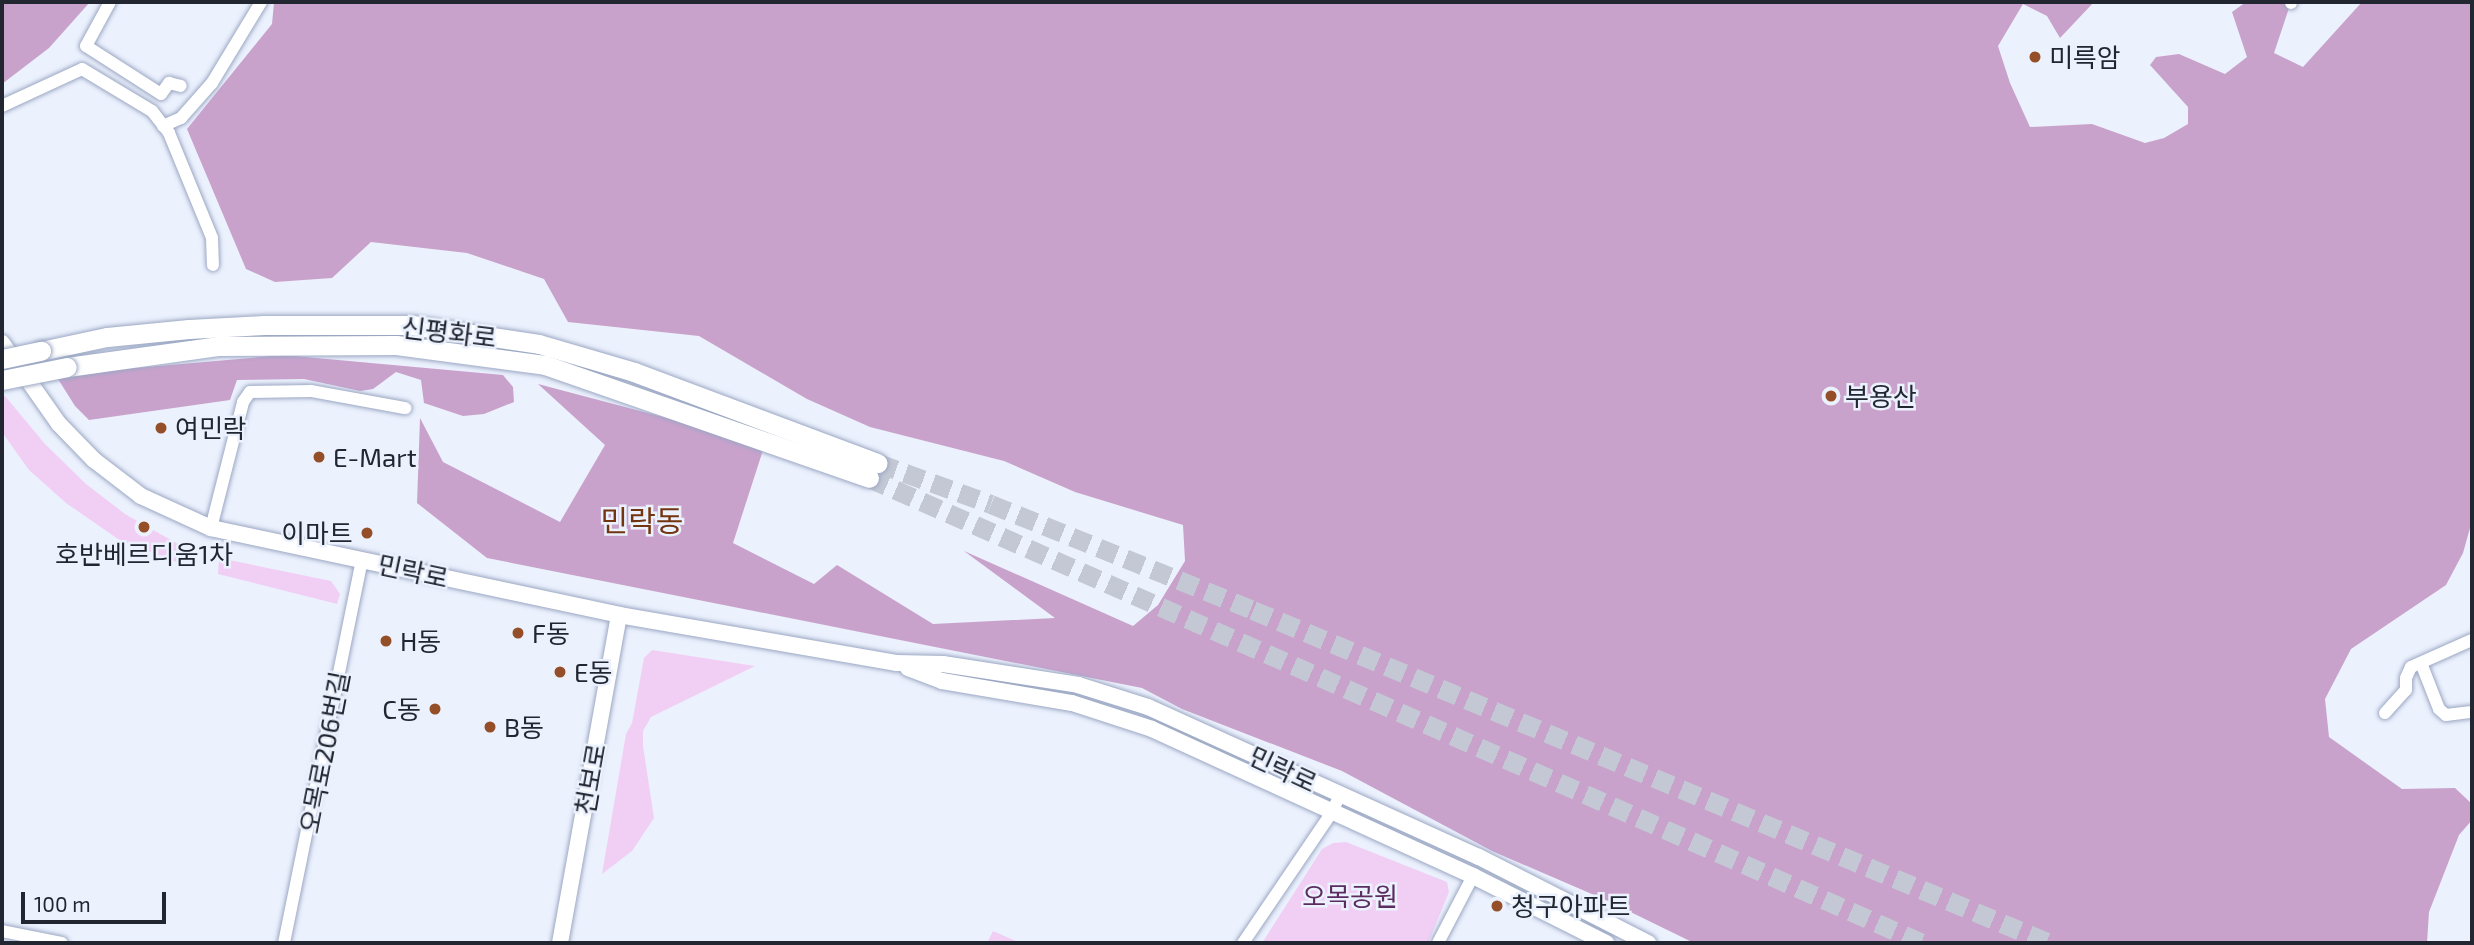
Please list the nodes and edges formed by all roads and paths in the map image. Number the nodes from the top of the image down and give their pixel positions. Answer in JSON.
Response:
{"nodes":[{"id":1,"x":110,"y":2,"type":"edge"},
{"id":2,"x":261,"y":2,"type":"edge"},
{"id":3,"x":181,"y":86,"type":"dead end"},
{"id":4,"x":2,"y":106,"type":"edge"},
{"id":5,"x":163,"y":126,"type":"junction"},
{"id":6,"x":214,"y":265,"type":"dead end"},
{"id":7,"x":2,"y":343,"type":"edge"},
{"id":8,"x":2,"y":359,"type":"edge"},
{"id":9,"x":2,"y":380,"type":"edge"},
{"id":10,"x":400,"y":407,"type":"dead end"},
{"id":11,"x":211,"y":528,"type":"junction"},
{"id":12,"x":362,"y":560,"type":"junction"},
{"id":13,"x":619,"y":615,"type":"junction"},
{"id":14,"x":2472,"y":640,"type":"edge"},
{"id":15,"x":896,"y":663,"type":"junction"},
{"id":16,"x":2421,"y":663,"type":"junction"},
{"id":17,"x":2472,"y":712,"type":"edge"},
{"id":18,"x":2385,"y":713,"type":"dead end"},
{"id":19,"x":1340,"y":795,"type":"junction"},
{"id":20,"x":1332,"y":811,"type":"junction"},
{"id":21,"x":1473,"y":876,"type":"junction"},
{"id":22,"x":2,"y":931,"type":"edge"},
{"id":23,"x":62,"y":943,"type":"edge"},
{"id":24,"x":284,"y":943,"type":"edge"},
{"id":25,"x":560,"y":943,"type":"edge"},
{"id":26,"x":1243,"y":943,"type":"edge"},
{"id":27,"x":1438,"y":943,"type":"edge"},
{"id":28,"x":1606,"y":943,"type":"edge"},
{"id":29,"x":1648,"y":943,"type":"edge"}],
"edges":[{"from":1,"to":3,"type":"street"},
{"from":2,"to":5,"type":"street"},
{"from":4,"to":5,"type":"street"},
{"from":5,"to":6,"type":"street"},
{"from":7,"to":11,"type":"main road","name":"민락로"},
{"from":8,"to":9,"type":"highway","name":"신평화로","bridge":true},
{"from":10,"to":11,"type":"street"},
{"from":11,"to":12,"type":"main road","name":"민락로"},
{"from":12,"to":13,"type":"main road","name":"민락로"},
{"from":12,"to":24,"type":"street","name":"오목로206번길"},
{"from":13,"to":15,"type":"main road","name":"민락로"},
{"from":13,"to":25,"type":"main road","name":"천보로"},
{"from":14,"to":16,"type":"street"},
{"from":15,"to":19,"type":"main road","name":"민락로"},
{"from":15,"to":20,"type":"main road","name":"민락로"},
{"from":16,"to":17,"type":"street"},
{"from":16,"to":18,"type":"street"},
{"from":19,"to":20,"type":"street"},
{"from":19,"to":29,"type":"main road","name":"민락로"},
{"from":20,"to":21,"type":"main road","name":"민락로"},
{"from":20,"to":26,"type":"street"},
{"from":21,"to":27,"type":"street"},
{"from":21,"to":28,"type":"main road","name":"민락로"},
{"from":22,"to":23,"type":"street"}]}
